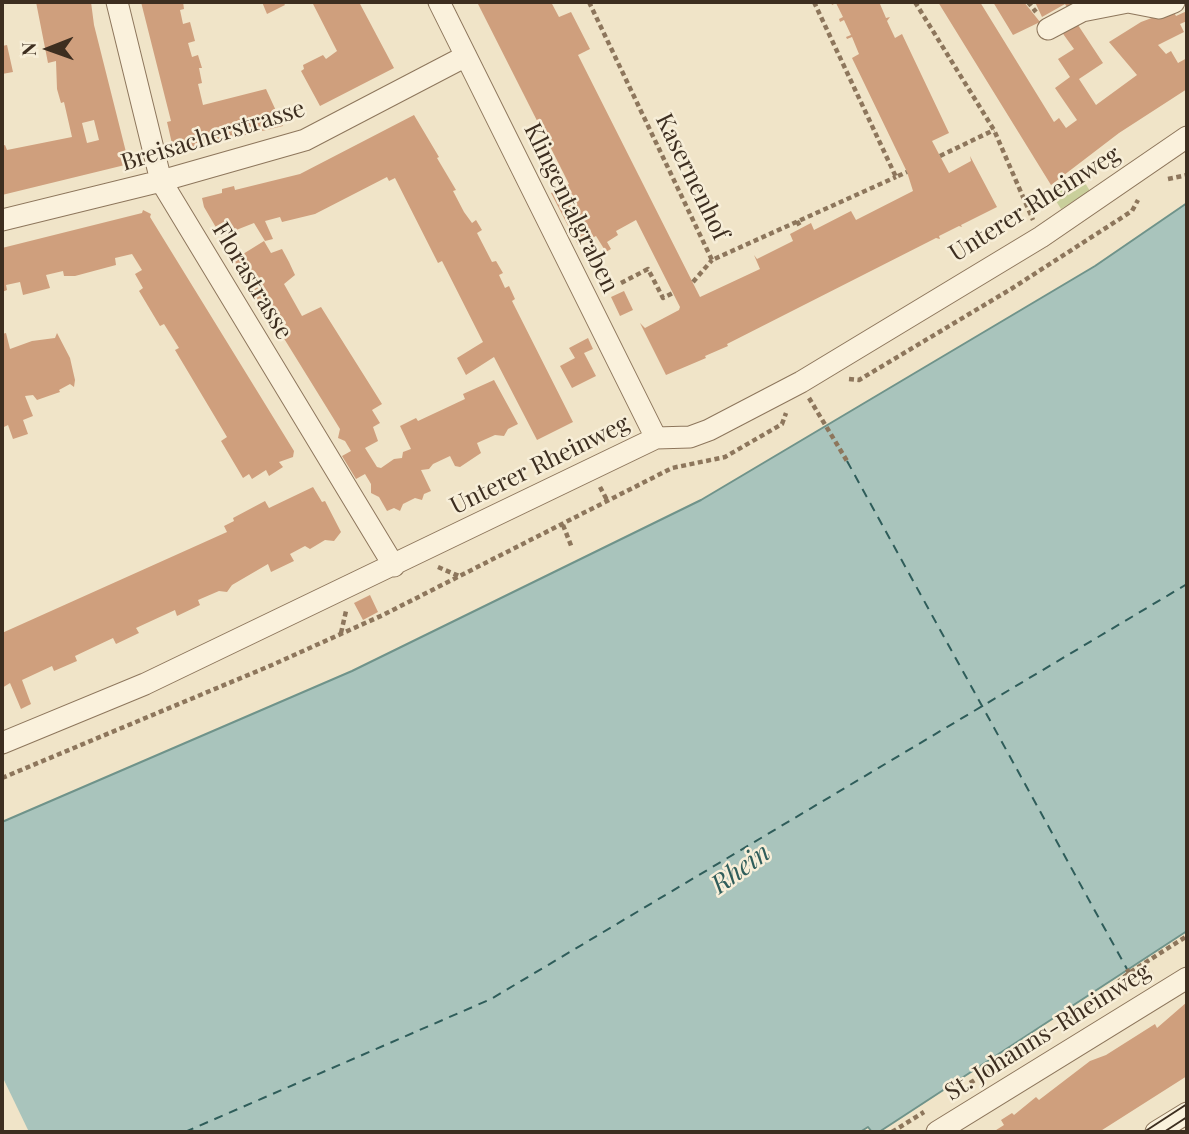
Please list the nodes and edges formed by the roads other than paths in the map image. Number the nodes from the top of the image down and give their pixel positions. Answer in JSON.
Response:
{"nodes":[{"id":1,"x":117,"y":2,"type":"edge"},
{"id":2,"x":439,"y":2,"type":"edge"},
{"id":3,"x":1174,"y":2,"type":"edge"},
{"id":4,"x":1048,"y":29,"type":"dead end"},
{"id":5,"x":466,"y":56,"type":"junction"},
{"id":6,"x":1187,"y":137,"type":"edge"},
{"id":7,"x":161,"y":181,"type":"junction"},
{"id":8,"x":2,"y":220,"type":"edge"},
{"id":9,"x":656,"y":438,"type":"junction"},
{"id":10,"x":394,"y":566,"type":"junction"},
{"id":11,"x":2,"y":743,"type":"edge"},
{"id":12,"x":1187,"y":978,"type":"edge"},
{"id":13,"x":1187,"y":1112,"type":"edge"},
{"id":14,"x":937,"y":1132,"type":"edge"},
{"id":15,"x":1156,"y":1132,"type":"edge"}],
"edges":[{"from":1,"to":7,"type":"street","name":"Florastrasse"},
{"from":2,"to":5,"type":"street","name":"Klingentalgraben"},
{"from":3,"to":4,"type":"street"},
{"from":5,"to":7,"type":"street","name":"Breisacherstrasse"},
{"from":5,"to":9,"type":"street","name":"Klingentalgraben"},
{"from":6,"to":9,"type":"street","name":"Unterer Rheinweg"},
{"from":7,"to":8,"type":"street","name":"Breisacherstrasse"},
{"from":7,"to":10,"type":"street","name":"Florastrasse"},
{"from":9,"to":10,"type":"street","name":"Unterer Rheinweg"},
{"from":10,"to":11,"type":"street","name":"Unterer Rheinweg"},
{"from":12,"to":14,"type":"street","name":"St. Johanns-Rheinweg"},
{"from":13,"to":15,"type":"street"}]}
